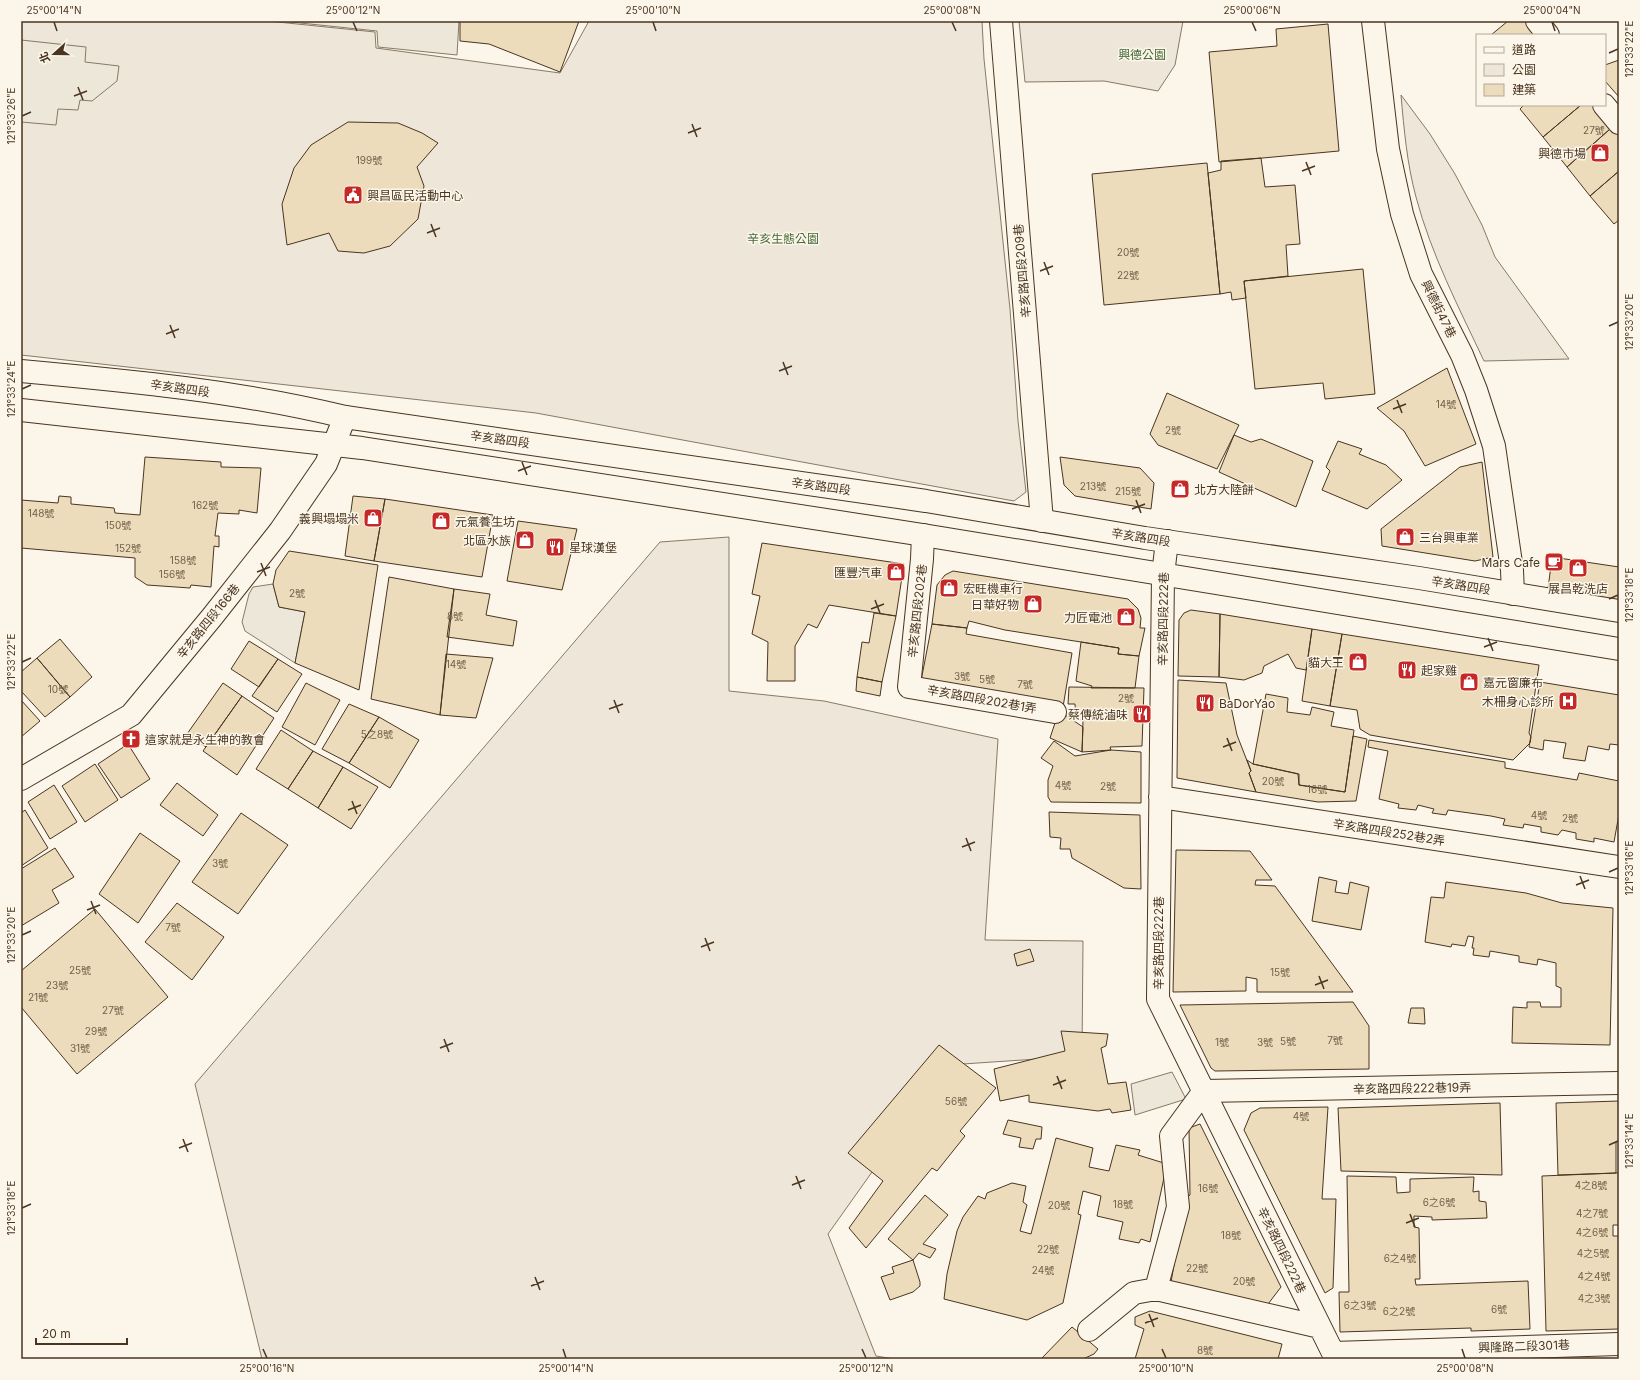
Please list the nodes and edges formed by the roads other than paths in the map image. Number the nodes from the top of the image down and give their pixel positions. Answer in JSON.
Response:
{"nodes":[{"id":1,"x":1001,"y":21,"type":"edge"},
{"id":2,"x":1373,"y":21,"type":"edge"},
{"id":3,"x":1537,"y":21,"type":"edge"},
{"id":4,"x":1547,"y":34,"type":"edge"},
{"id":5,"x":1605,"y":106,"type":"edge"},
{"id":6,"x":1619,"y":123,"type":"edge"},
{"id":7,"x":21,"y":371,"type":"edge"},
{"id":8,"x":21,"y":410,"type":"edge"},
{"id":9,"x":345,"y":417,"type":"junction"},
{"id":10,"x":332,"y":445,"type":"junction"},
{"id":11,"x":1042,"y":521,"type":"junction"},
{"id":12,"x":922,"y":535,"type":"junction"},
{"id":13,"x":1167,"y":541,"type":"junction"},
{"id":14,"x":1163,"y":575,"type":"junction"},
{"id":15,"x":1513,"y":594,"type":"junction"},
{"id":16,"x":1619,"y":611,"type":"edge"},
{"id":17,"x":1619,"y":649,"type":"edge"},
{"id":18,"x":909,"y":687,"type":"joint"},
{"id":19,"x":1055,"y":712,"type":"dead end"},
{"id":20,"x":21,"y":779,"type":"edge"},
{"id":21,"x":1160,"y":797,"type":"junction"},
{"id":22,"x":1619,"y":867,"type":"edge"},
{"id":23,"x":1619,"y":1083,"type":"edge"},
{"id":24,"x":1204,"y":1091,"type":"junction"},
{"id":25,"x":1156,"y":1289,"type":"junction"},
{"id":26,"x":1320,"y":1327,"type":"junction"},
{"id":27,"x":1088,"y":1330,"type":"dead end"},
{"id":28,"x":1619,"y":1344,"type":"edge"},
{"id":29,"x":1579,"y":1352,"type":"edge"},
{"id":30,"x":1335,"y":1356,"type":"edge"}],
"edges":[{"from":1,"to":11,"type":"street","name":"辛亥路四段209巷"},
{"from":2,"to":15,"type":"street","name":"興德街47巷"},
{"from":3,"to":4,"type":"street"},
{"from":5,"to":6,"type":"street"},
{"from":7,"to":9,"type":"street","name":"辛亥路四段"},
{"from":8,"to":10,"type":"street"},
{"from":9,"to":10,"type":"street","name":"辛亥路四段166巷"},
{"from":9,"to":11,"type":"street","name":"辛亥路四段"},
{"from":10,"to":12,"type":"street"},
{"from":10,"to":20,"type":"street","name":"辛亥路四段166巷"},
{"from":11,"to":13,"type":"street","name":"辛亥路四段"},
{"from":12,"to":14,"type":"street"},
{"from":12,"to":18,"type":"street","name":"辛亥路四段202巷"},
{"from":13,"to":14,"type":"street","name":"辛亥路四段222巷"},
{"from":13,"to":15,"type":"street","name":"辛亥路四段"},
{"from":14,"to":17,"type":"street"},
{"from":14,"to":21,"type":"street","name":"辛亥路四段222巷"},
{"from":15,"to":16,"type":"street","name":"辛亥路四段"},
{"from":18,"to":19,"type":"street","name":"辛亥路四段202巷1弄"},
{"from":21,"to":22,"type":"street","name":"辛亥路四段252巷2弄"},
{"from":21,"to":24,"type":"street","name":"辛亥路四段222巷"},
{"from":23,"to":24,"type":"street","name":"辛亥路四段222巷19弄"},
{"from":24,"to":25,"type":"street"},
{"from":24,"to":26,"type":"street","name":"辛亥路四段222巷"},
{"from":25,"to":26,"type":"street"},
{"from":25,"to":27,"type":"street"},
{"from":26,"to":30,"type":"street","name":"辛亥路四段222巷"},
{"from":28,"to":29,"type":"street","name":"興隆路二段301巷"},
{"from":29,"to":30,"type":"street","name":"興隆路二段301巷"}]}
